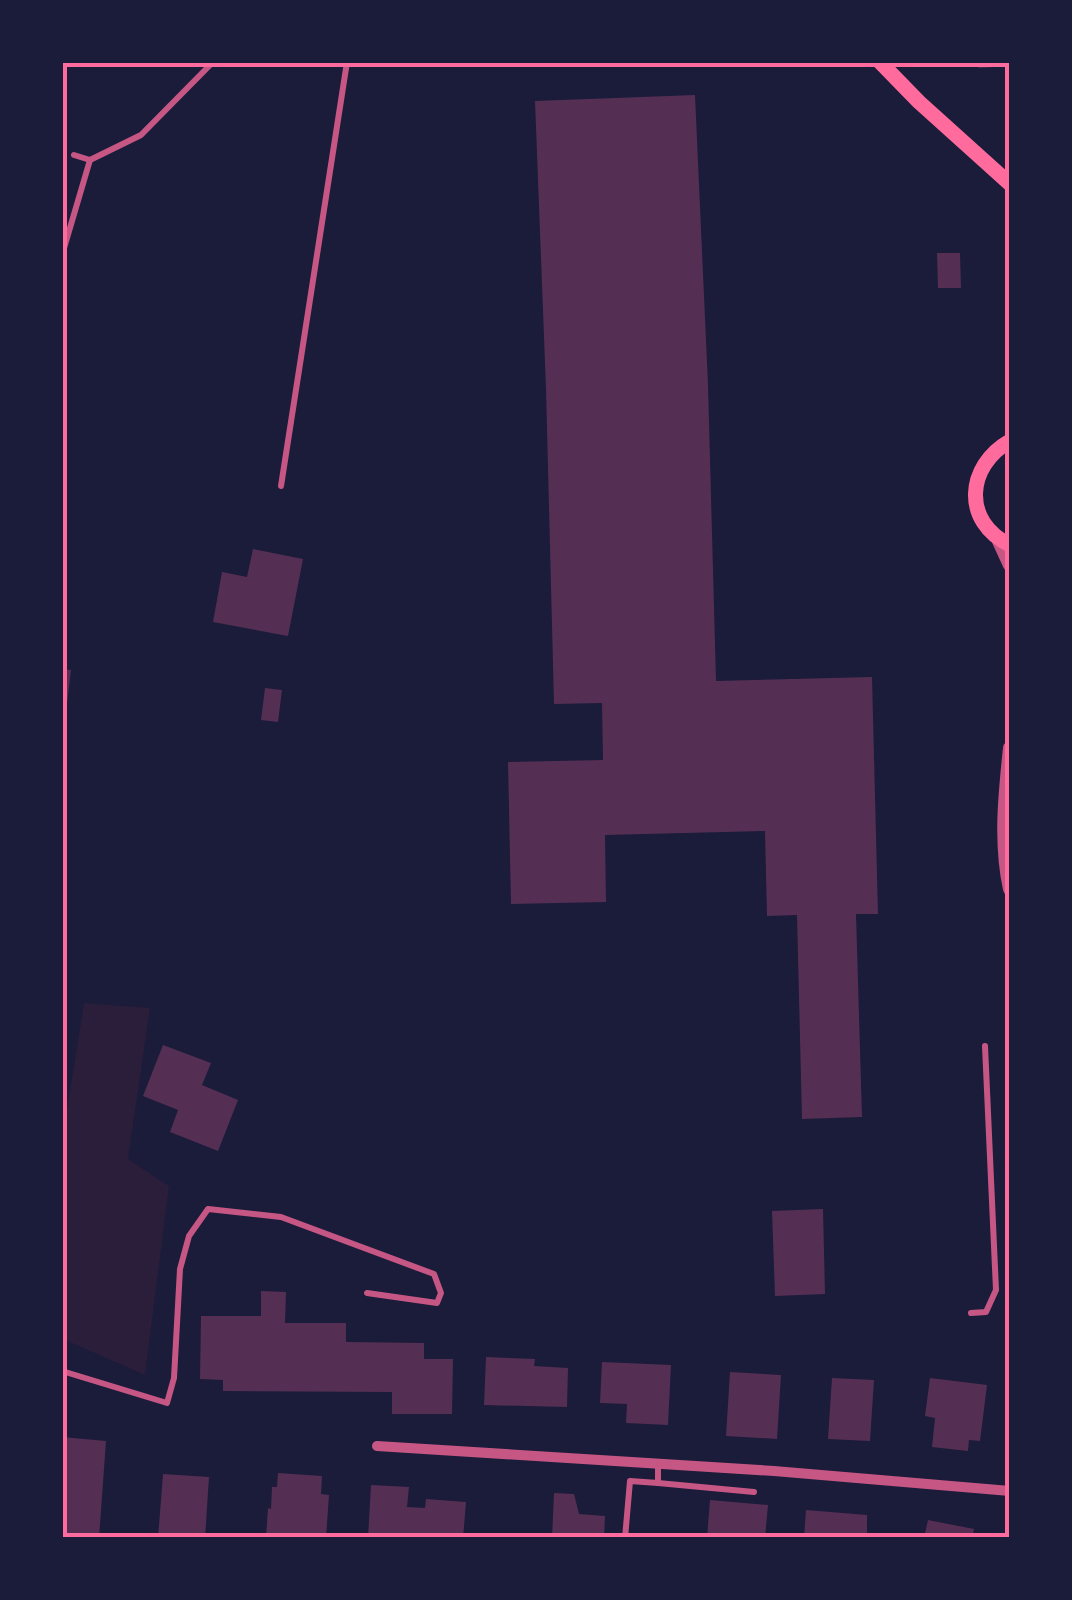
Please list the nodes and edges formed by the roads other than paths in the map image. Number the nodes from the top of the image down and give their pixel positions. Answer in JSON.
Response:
{"nodes":[{"id":1,"x":213,"y":62,"type":"edge"},
{"id":2,"x":347,"y":62,"type":"edge"},
{"id":3,"x":880,"y":62,"type":"edge"},
{"id":4,"x":74,"y":155,"type":"dead end"},
{"id":5,"x":90,"y":160,"type":"junction"},
{"id":6,"x":1010,"y":184,"type":"edge"},
{"id":7,"x":62,"y":255,"type":"edge"},
{"id":8,"x":1010,"y":441,"type":"edge"},
{"id":9,"x":281,"y":486,"type":"dead end"},
{"id":10,"x":1004,"y":543,"type":"edge"},
{"id":11,"x":1010,"y":565,"type":"edge"},
{"id":12,"x":1010,"y":748,"type":"edge"},
{"id":13,"x":1010,"y":889,"type":"edge"},
{"id":14,"x":985,"y":1046,"type":"dead end"},
{"id":15,"x":367,"y":1293,"type":"dead end"},
{"id":16,"x":971,"y":1313,"type":"dead end"},
{"id":17,"x":62,"y":1371,"type":"edge"},
{"id":18,"x":377,"y":1446,"type":"dead end"},
{"id":19,"x":658,"y":1464,"type":"junction"},
{"id":20,"x":658,"y":1483,"type":"junction"},
{"id":21,"x":1010,"y":1491,"type":"edge"},
{"id":22,"x":754,"y":1492,"type":"dead end"},
{"id":23,"x":625,"y":1538,"type":"edge"}],
"edges":[{"from":1,"to":5,"type":"lane"},
{"from":2,"to":9,"type":"lane"},
{"from":3,"to":6,"type":"main road"},
{"from":4,"to":5,"type":"lane"},
{"from":5,"to":7,"type":"lane"},
{"from":8,"to":10,"type":"main road"},
{"from":10,"to":11,"type":"street"},
{"from":12,"to":13,"type":"street"},
{"from":14,"to":16,"type":"lane"},
{"from":15,"to":17,"type":"lane"},
{"from":18,"to":19,"type":"street"},
{"from":19,"to":20,"type":"lane"},
{"from":19,"to":21,"type":"street"},
{"from":20,"to":22,"type":"lane"},
{"from":20,"to":23,"type":"lane"}]}
